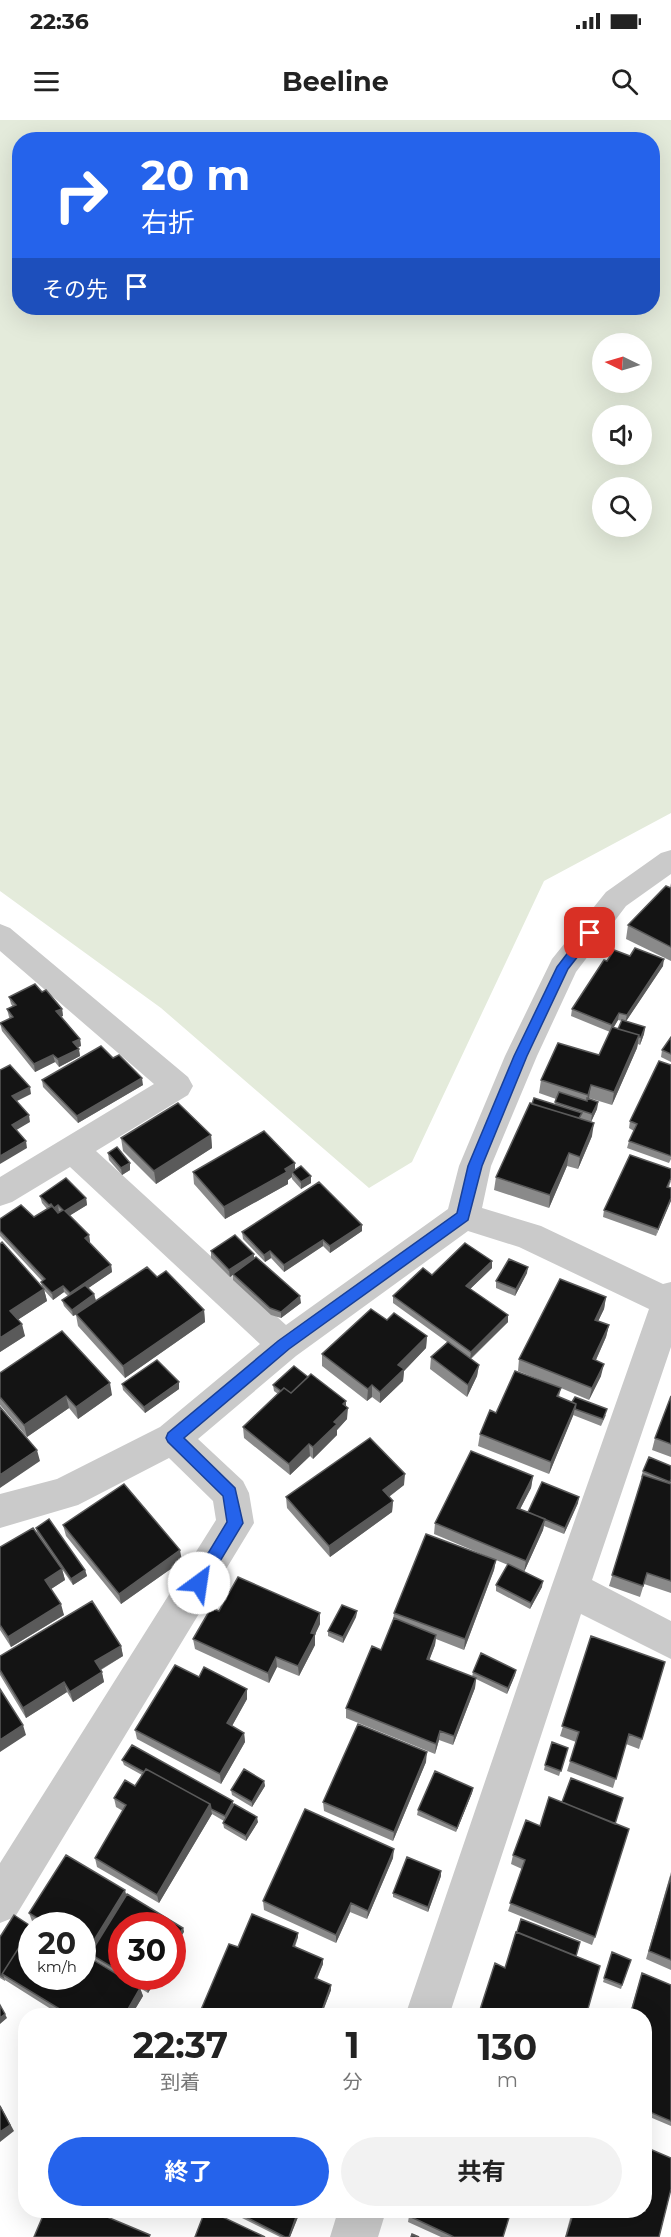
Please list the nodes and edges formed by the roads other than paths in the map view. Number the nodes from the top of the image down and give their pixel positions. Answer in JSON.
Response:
{"nodes":[{"id":1,"x":671,"y":860,"type":"edge"},
{"id":2,"x":0,"y":935,"type":"edge"},
{"id":3,"x":72,"y":1149,"type":"junction"},
{"id":4,"x":0,"y":1193,"type":"edge"},
{"id":5,"x":463,"y":1216,"type":"junction"},
{"id":6,"x":670,"y":1301,"type":"edge"},
{"id":7,"x":284,"y":1345,"type":"junction"},
{"id":8,"x":173,"y":1438,"type":"junction"},
{"id":9,"x":0,"y":1511,"type":"edge"},
{"id":10,"x":570,"y":1588,"type":"junction"},
{"id":11,"x":671,"y":1641,"type":"edge"},
{"id":12,"x":0,"y":1902,"type":"edge"},
{"id":13,"x":430,"y":2008,"type":"edge"},
{"id":14,"x":360,"y":2218,"type":"edge"},
{"id":15,"x":354,"y":2237,"type":"edge"}],
"edges":[{"from":1,"to":5,"type":"street"},
{"from":2,"to":3,"type":"street"},
{"from":3,"to":4,"type":"street"},
{"from":3,"to":7,"type":"street"},
{"from":5,"to":6,"type":"street"},
{"from":5,"to":7,"type":"street"},
{"from":6,"to":10,"type":"street"},
{"from":7,"to":8,"type":"street"},
{"from":8,"to":9,"type":"street"},
{"from":8,"to":12,"type":"street"},
{"from":10,"to":11,"type":"street"},
{"from":10,"to":13,"type":"street"},
{"from":14,"to":15,"type":"street"}]}
